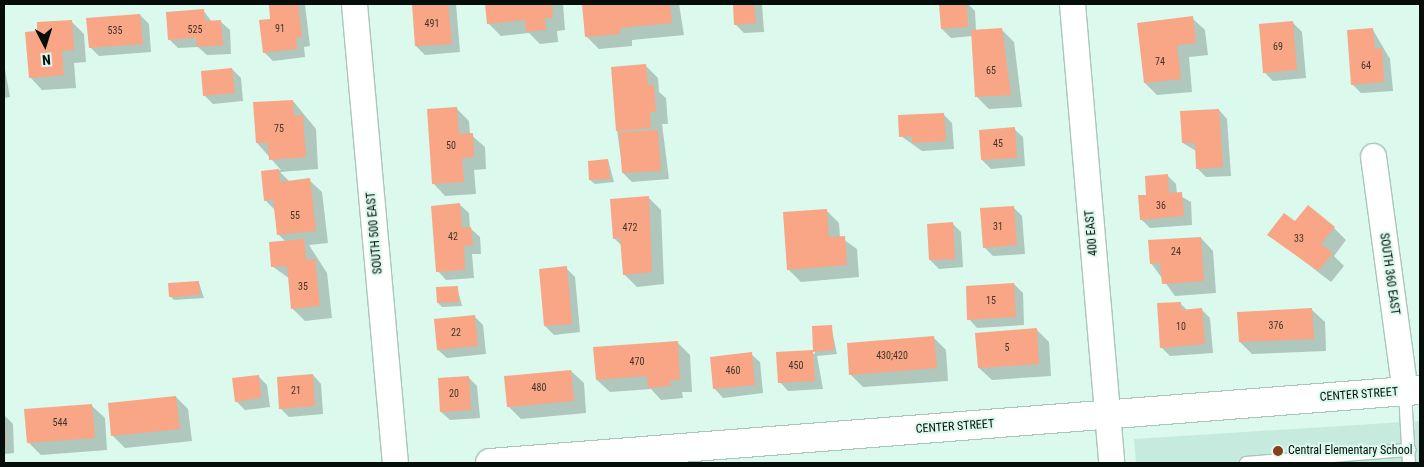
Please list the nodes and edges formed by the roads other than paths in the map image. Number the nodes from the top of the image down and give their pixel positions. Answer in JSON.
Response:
{"nodes":[{"id":1,"x":354,"y":4,"type":"edge"},
{"id":2,"x":1072,"y":4,"type":"edge"},
{"id":3,"x":1373,"y":156,"type":"dead end"},
{"id":4,"x":1412,"y":391,"type":"edge"},
{"id":5,"x":1108,"y":415,"type":"junction"},
{"id":6,"x":1408,"y":450,"type":"junction"},
{"id":7,"x":395,"y":463,"type":"edge"},
{"id":8,"x":490,"y":463,"type":"edge"},
{"id":9,"x":1111,"y":463,"type":"edge"},
{"id":10,"x":1246,"y":463,"type":"edge"},
{"id":11,"x":1409,"y":463,"type":"edge"}],
"edges":[{"from":1,"to":7,"type":"street","name":"SOUTH 500 EAST"},
{"from":2,"to":5,"type":"street","name":"400 EAST"},
{"from":3,"to":4,"type":"street","name":"SOUTH 360 EAST"},
{"from":4,"to":5,"type":"street","name":"CENTER STREET"},
{"from":4,"to":6,"type":"lane"},
{"from":5,"to":8,"type":"street","name":"CENTER STREET"},
{"from":5,"to":9,"type":"street","name":"400 EAST"},
{"from":6,"to":10,"type":"lane"},
{"from":6,"to":11,"type":"lane"}]}
